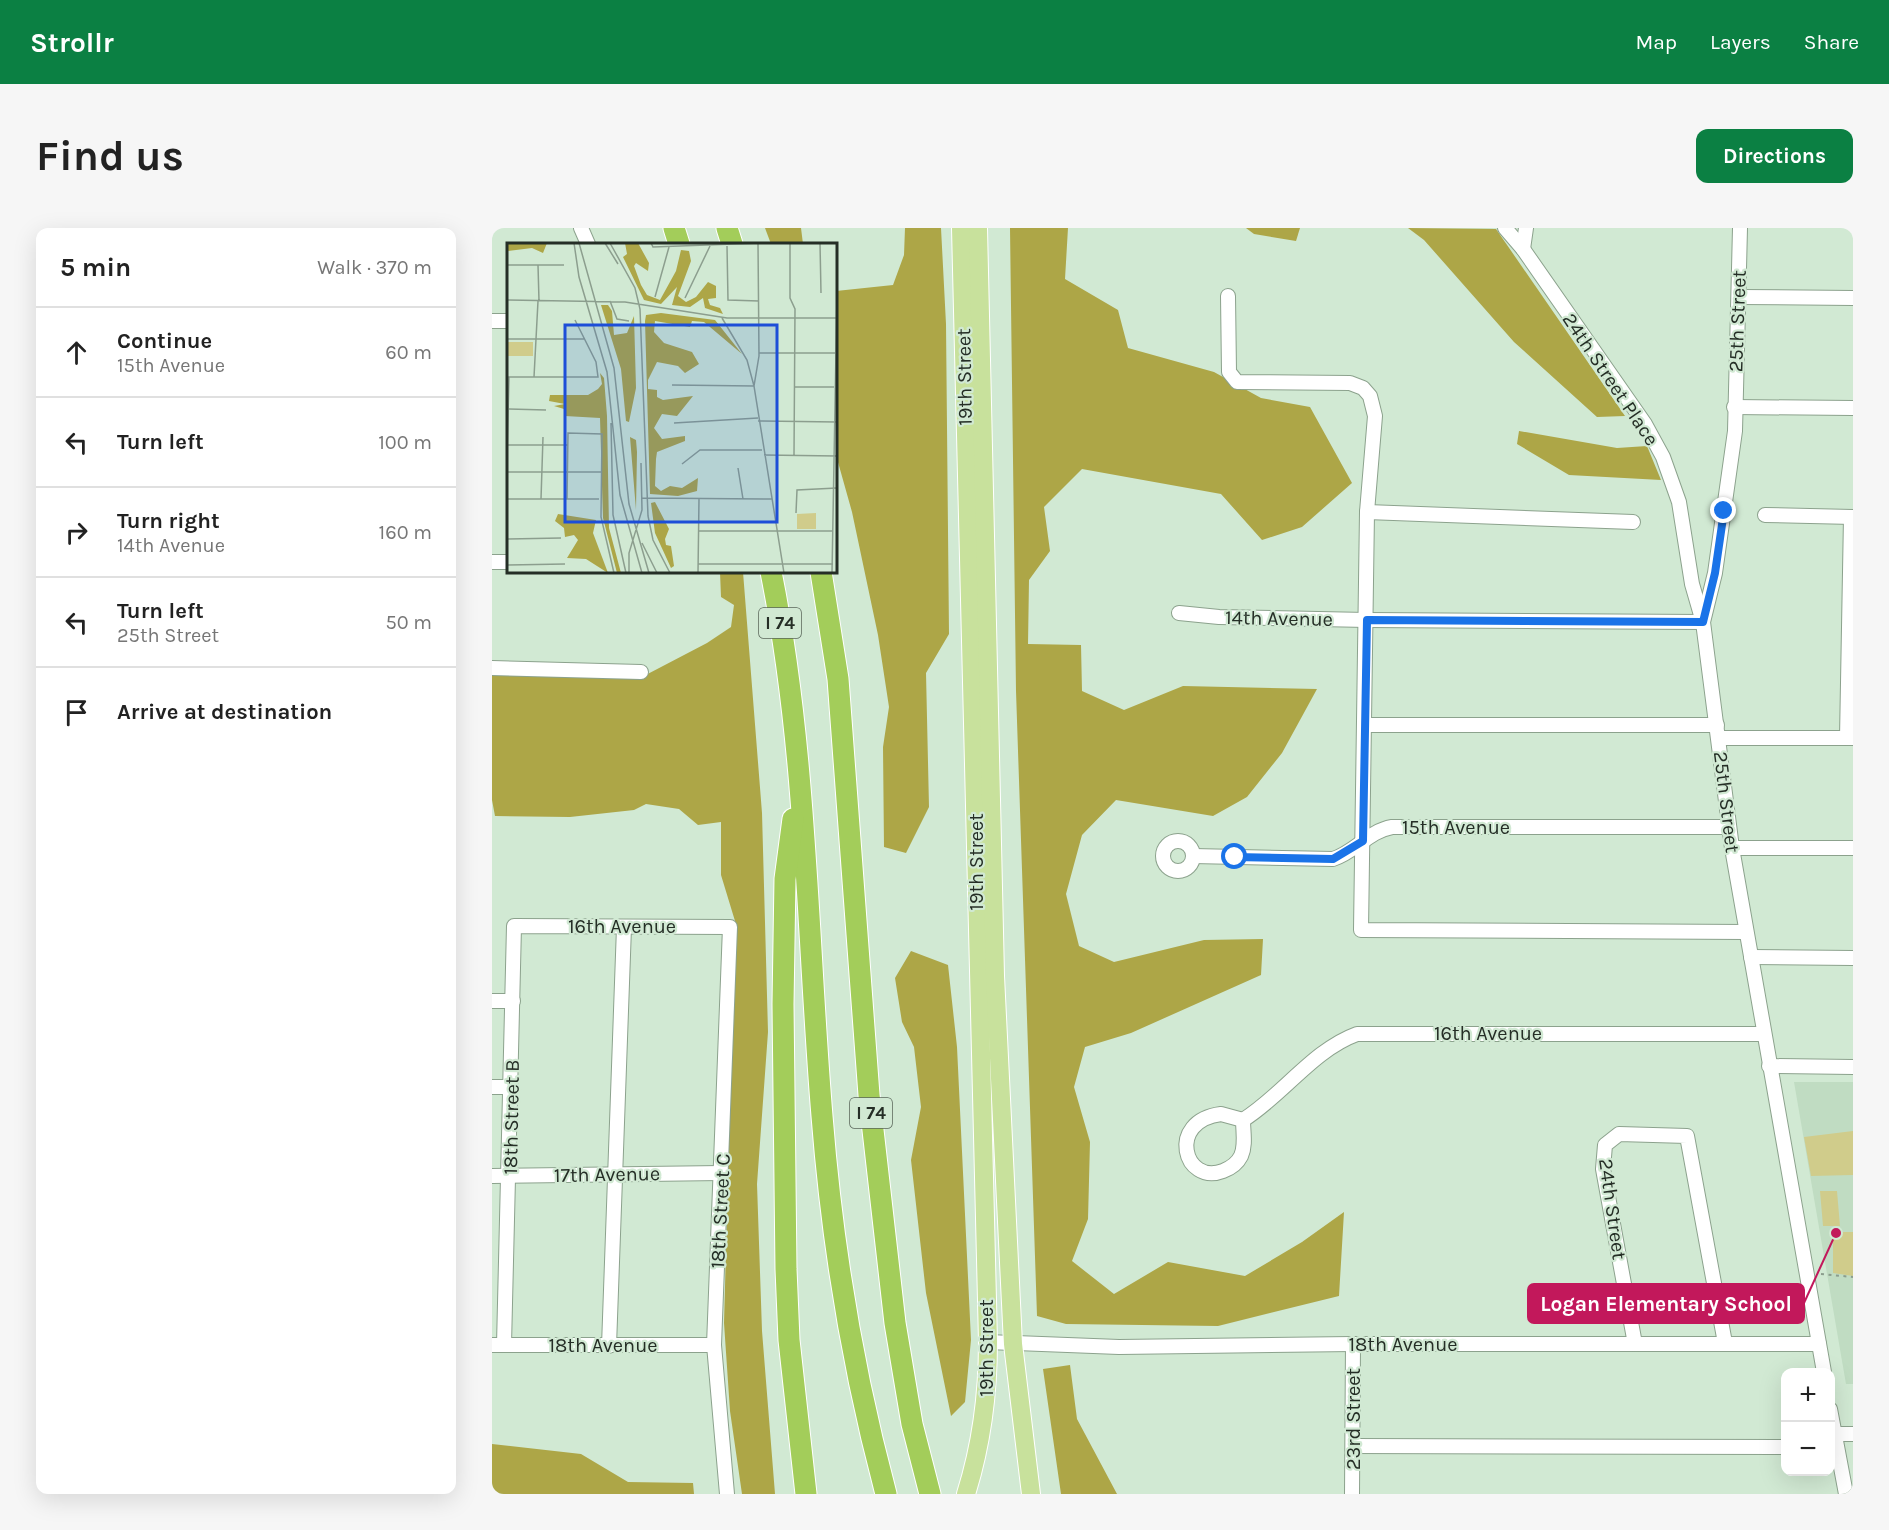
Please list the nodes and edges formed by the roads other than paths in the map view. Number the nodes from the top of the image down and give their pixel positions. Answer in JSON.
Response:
{"nodes":[{"id":1,"x":581,"y":228,"type":"edge"},
{"id":2,"x":674,"y":228,"type":"edge"},
{"id":3,"x":727,"y":228,"type":"edge"},
{"id":4,"x":961,"y":228,"type":"edge"},
{"id":5,"x":978,"y":228,"type":"edge"},
{"id":6,"x":1504,"y":228,"type":"edge"},
{"id":7,"x":1526,"y":228,"type":"edge"},
{"id":8,"x":1740,"y":228,"type":"edge"},
{"id":9,"x":588,"y":243,"type":"edge"},
{"id":10,"x":679,"y":243,"type":"edge"},
{"id":11,"x":732,"y":243,"type":"edge"},
{"id":12,"x":1523,"y":249,"type":"junction"},
{"id":13,"x":1228,"y":296,"type":"dead end"},
{"id":14,"x":1738,"y":297,"type":"junction"},
{"id":15,"x":1853,"y":298,"type":"edge"},
{"id":16,"x":1734,"y":407,"type":"junction"},
{"id":17,"x":1853,"y":408,"type":"edge"},
{"id":18,"x":1367,"y":512,"type":"junction"},
{"id":19,"x":1765,"y":515,"type":"dead end"},
{"id":20,"x":1852,"y":517,"type":"edge"},
{"id":21,"x":1633,"y":522,"type":"dead end"},
{"id":22,"x":771,"y":573,"type":"edge"},
{"id":23,"x":821,"y":573,"type":"edge"},
{"id":24,"x":1179,"y":613,"type":"dead end"},
{"id":25,"x":1367,"y":620,"type":"junction"},
{"id":26,"x":1703,"y":622,"type":"junction"},
{"id":27,"x":492,"y":668,"type":"edge"},
{"id":28,"x":641,"y":672,"type":"dead end"},
{"id":29,"x":1365,"y":725,"type":"junction"},
{"id":30,"x":1718,"y":731,"type":"junction"},
{"id":31,"x":1850,"y":738,"type":"edge"},
{"id":32,"x":799,"y":774,"type":"junction"},
{"id":33,"x":1729,"y":827,"type":"junction"},
{"id":34,"x":1363,"y":841,"type":"junction"},
{"id":35,"x":1732,"y":848,"type":"junction"},
{"id":36,"x":1853,"y":848,"type":"edge"},
{"id":37,"x":1193,"y":856,"type":"dead end"},
{"id":38,"x":514,"y":926,"type":"joint"},
{"id":39,"x":624,"y":927,"type":"junction"},
{"id":40,"x":730,"y":927,"type":"joint"},
{"id":41,"x":1746,"y":932,"type":"junction"},
{"id":42,"x":1751,"y":957,"type":"junction"},
{"id":43,"x":1853,"y":958,"type":"edge"},
{"id":44,"x":492,"y":1001,"type":"edge"},
{"id":45,"x":513,"y":1001,"type":"junction"},
{"id":46,"x":1763,"y":1034,"type":"junction"},
{"id":47,"x":1769,"y":1066,"type":"junction"},
{"id":48,"x":1853,"y":1067,"type":"edge"},
{"id":49,"x":492,"y":1087,"type":"edge"},
{"id":50,"x":511,"y":1087,"type":"junction"},
{"id":51,"x":1243,"y":1120,"type":"junction"},
{"id":52,"x":722,"y":1173,"type":"junction"},
{"id":53,"x":616,"y":1174,"type":"junction"},
{"id":54,"x":492,"y":1176,"type":"edge"},
{"id":55,"x":510,"y":1176,"type":"junction"},
{"id":56,"x":499,"y":1260,"type":"edge"},
{"id":57,"x":988,"y":1342,"type":"junction"},
{"id":58,"x":1725,"y":1343,"type":"junction"},
{"id":59,"x":1013,"y":1344,"type":"junction"},
{"id":60,"x":1353,"y":1344,"type":"junction"},
{"id":61,"x":1635,"y":1344,"type":"junction"},
{"id":62,"x":1819,"y":1344,"type":"junction"},
{"id":63,"x":498,"y":1345,"type":"edge"},
{"id":64,"x":714,"y":1345,"type":"junction"},
{"id":65,"x":609,"y":1346,"type":"junction"},
{"id":66,"x":1823,"y":1368,"type":"edge"},
{"id":67,"x":1853,"y":1434,"type":"edge"},
{"id":68,"x":1835,"y":1443,"type":"edge"},
{"id":69,"x":1353,"y":1446,"type":"junction"},
{"id":70,"x":1781,"y":1447,"type":"edge"},
{"id":71,"x":1835,"y":1447,"type":"edge"},
{"id":72,"x":727,"y":1494,"type":"edge"},
{"id":73,"x":806,"y":1494,"type":"edge"},
{"id":74,"x":886,"y":1494,"type":"edge"},
{"id":75,"x":932,"y":1494,"type":"edge"},
{"id":76,"x":966,"y":1494,"type":"edge"},
{"id":77,"x":1031,"y":1494,"type":"edge"},
{"id":78,"x":1352,"y":1494,"type":"edge"},
{"id":79,"x":1846,"y":1494,"type":"edge"}],
"edges":[{"from":1,"to":9,"type":"street"},
{"from":2,"to":10,"type":"highway"},
{"from":3,"to":11,"type":"highway"},
{"from":4,"to":57,"type":"main road","name":"19th Street"},
{"from":5,"to":59,"type":"main road","name":"19th Street"},
{"from":6,"to":12,"type":"street","name":"24th Street Place"},
{"from":7,"to":12,"type":"street"},
{"from":8,"to":14,"type":"street","name":"25th Street"},
{"from":12,"to":26,"type":"street","name":"24th Street Place"},
{"from":13,"to":18,"type":"street"},
{"from":14,"to":15,"type":"street"},
{"from":14,"to":16,"type":"street","name":"25th Street"},
{"from":16,"to":17,"type":"street"},
{"from":16,"to":26,"type":"street","name":"25th Street"},
{"from":18,"to":21,"type":"street"},
{"from":18,"to":25,"type":"street"},
{"from":19,"to":20,"type":"street"},
{"from":20,"to":31,"type":"street"},
{"from":22,"to":32,"type":"highway","number":"I 74"},
{"from":23,"to":75,"type":"highway","number":"I 74"},
{"from":24,"to":25,"type":"street","name":"14th Avenue"},
{"from":25,"to":26,"type":"street","name":"14th Avenue"},
{"from":25,"to":29,"type":"street"},
{"from":26,"to":30,"type":"street","name":"25th Street"},
{"from":27,"to":28,"type":"street"},
{"from":29,"to":30,"type":"street"},
{"from":29,"to":34,"type":"street"},
{"from":30,"to":31,"type":"street"},
{"from":30,"to":33,"type":"street","name":"25th Street"},
{"from":32,"to":73,"type":"highway"},
{"from":32,"to":74,"type":"highway","number":"I 74"},
{"from":33,"to":34,"type":"street","name":"15th Avenue"},
{"from":33,"to":35,"type":"street","name":"25th Street"},
{"from":34,"to":37,"type":"street","name":"15th Avenue"},
{"from":34,"to":41,"type":"street"},
{"from":35,"to":36,"type":"street"},
{"from":35,"to":41,"type":"street","name":"25th Street"},
{"from":38,"to":39,"type":"street","name":"16th Avenue"},
{"from":38,"to":45,"type":"street","name":"18th Street B"},
{"from":39,"to":40,"type":"street","name":"16th Avenue"},
{"from":39,"to":53,"type":"street"},
{"from":40,"to":52,"type":"street","name":"18th Street C"},
{"from":41,"to":42,"type":"street","name":"25th Street"},
{"from":42,"to":43,"type":"street"},
{"from":42,"to":46,"type":"street","name":"25th Street"},
{"from":44,"to":45,"type":"street"},
{"from":45,"to":50,"type":"street","name":"18th Street B"},
{"from":46,"to":47,"type":"street","name":"25th Street"},
{"from":46,"to":51,"type":"street","name":"16th Avenue"},
{"from":47,"to":48,"type":"street"},
{"from":47,"to":62,"type":"street","name":"25th Street"},
{"from":49,"to":50,"type":"street"},
{"from":50,"to":55,"type":"street","name":"18th Street B"},
{"from":51,"to":51,"type":"street"},
{"from":52,"to":53,"type":"street","name":"17th Avenue"},
{"from":52,"to":64,"type":"street","name":"18th Street C"},
{"from":53,"to":55,"type":"street","name":"17th Avenue"},
{"from":53,"to":65,"type":"street"},
{"from":54,"to":55,"type":"street","name":"17th Avenue"},
{"from":55,"to":56,"type":"street","name":"18th Street B"},
{"from":56,"to":63,"type":"street","name":"18th Street B"},
{"from":57,"to":59,"type":"street","name":"18th Avenue"},
{"from":57,"to":76,"type":"main road","name":"19th Street"},
{"from":58,"to":61,"type":"street","name":"18th Avenue"},
{"from":58,"to":61,"type":"street","name":"24th Street"},
{"from":58,"to":62,"type":"street","name":"18th Avenue"},
{"from":59,"to":60,"type":"street","name":"18th Avenue"},
{"from":59,"to":77,"type":"main road","name":"19th Street"},
{"from":60,"to":61,"type":"street","name":"18th Avenue"},
{"from":60,"to":69,"type":"street","name":"23rd Street"},
{"from":62,"to":66,"type":"street","name":"25th Street"},
{"from":63,"to":65,"type":"street","name":"18th Avenue"},
{"from":64,"to":65,"type":"street","name":"18th Avenue"},
{"from":64,"to":72,"type":"street","name":"18th Street C"},
{"from":67,"to":68,"type":"street"},
{"from":69,"to":70,"type":"street"},
{"from":69,"to":78,"type":"street","name":"23rd Street"},
{"from":71,"to":79,"type":"street"}]}
